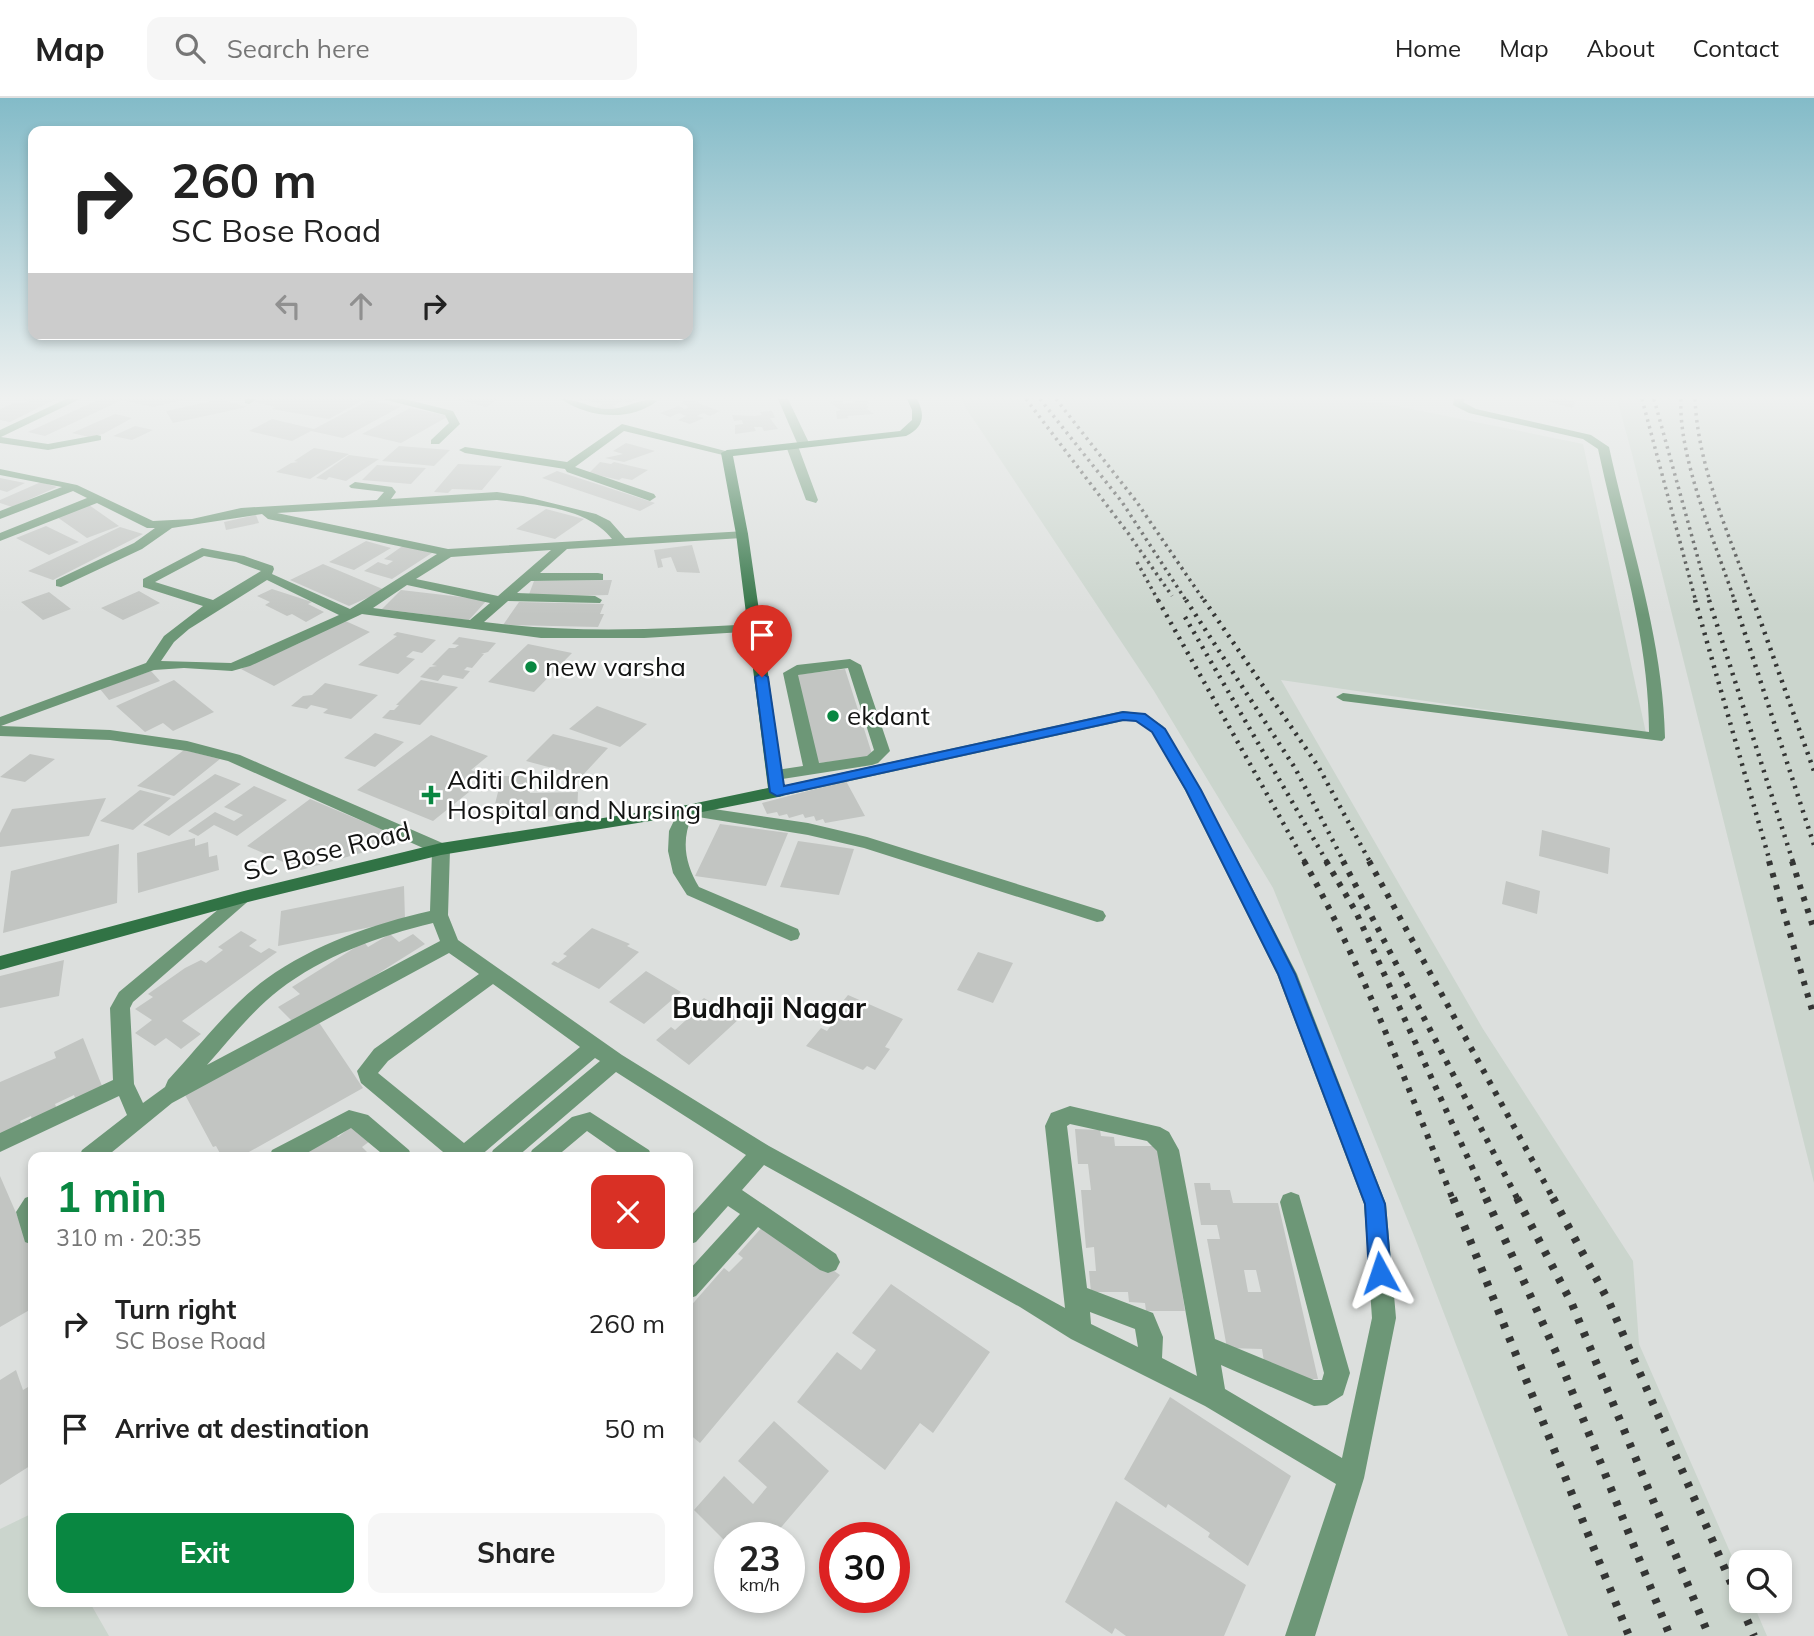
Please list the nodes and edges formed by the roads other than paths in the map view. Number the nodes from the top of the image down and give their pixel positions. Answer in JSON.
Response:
{"nodes":[{"id":1,"x":573,"y":471,"type":"edge"},
{"id":2,"x":730,"y":471,"type":"edge"},
{"id":3,"x":805,"y":471,"type":"edge"},
{"id":4,"x":1609,"y":471,"type":"edge"},
{"id":5,"x":0,"y":472,"type":"edge"},
{"id":6,"x":355,"y":486,"type":"dead end"},
{"id":7,"x":73,"y":487,"type":"junction"},
{"id":8,"x":650,"y":497,"type":"dead end"},
{"id":9,"x":99,"y":498,"type":"junction"},
{"id":10,"x":812,"y":500,"type":"dead end"},
{"id":11,"x":382,"y":502,"type":"junction"},
{"id":12,"x":258,"y":511,"type":"junction"},
{"id":13,"x":0,"y":515,"type":"edge"},
{"id":14,"x":168,"y":525,"type":"junction"},
{"id":15,"x":742,"y":534,"type":"junction"},
{"id":16,"x":0,"y":537,"type":"edge"},
{"id":17,"x":622,"y":542,"type":"junction"},
{"id":18,"x":564,"y":546,"type":"junction"},
{"id":19,"x":448,"y":553,"type":"junction"},
{"id":20,"x":528,"y":577,"type":"junction"},
{"id":21,"x":272,"y":578,"type":"dead end"},
{"id":22,"x":597,"y":578,"type":"dead end"},
{"id":23,"x":405,"y":581,"type":"junction"},
{"id":24,"x":61,"y":583,"type":"dead end"},
{"id":25,"x":503,"y":599,"type":"junction"},
{"id":26,"x":595,"y":600,"type":"dead end"},
{"id":27,"x":216,"y":606,"type":"junction"},
{"id":28,"x":354,"y":612,"type":"junction"},
{"id":29,"x":472,"y":626,"type":"junction"},
{"id":30,"x":755,"y":628,"type":"junction"},
{"id":31,"x":152,"y":666,"type":"junction"},
{"id":32,"x":1343,"y":697,"type":"dead end"},
{"id":33,"x":0,"y":722,"type":"edge"},
{"id":34,"x":0,"y":730,"type":"edge"},
{"id":35,"x":812,"y":769,"type":"junction"},
{"id":36,"x":776,"y":783,"type":"junction"},
{"id":37,"x":687,"y":810,"type":"junction"},
{"id":38,"x":441,"y":849,"type":"junction"},
{"id":39,"x":244,"y":897,"type":"junction"},
{"id":40,"x":439,"y":915,"type":"junction"},
{"id":41,"x":1097,"y":916,"type":"dead end"},
{"id":42,"x":791,"y":934,"type":"dead end"},
{"id":43,"x":450,"y":944,"type":"junction"},
{"id":44,"x":0,"y":963,"type":"edge"},
{"id":45,"x":494,"y":974,"type":"junction"},
{"id":46,"x":595,"y":1046,"type":"junction"},
{"id":47,"x":615,"y":1060,"type":"junction"},
{"id":48,"x":124,"y":1084,"type":"junction"},
{"id":49,"x":165,"y":1097,"type":"junction"},
{"id":50,"x":139,"y":1119,"type":"junction"},
{"id":51,"x":538,"y":1126,"type":"junction"},
{"id":52,"x":558,"y":1142,"type":"junction"},
{"id":53,"x":0,"y":1143,"type":"edge"},
{"id":54,"x":96,"y":1152,"type":"edge"},
{"id":55,"x":288,"y":1152,"type":"edge"},
{"id":56,"x":395,"y":1152,"type":"edge"},
{"id":57,"x":458,"y":1152,"type":"edge"},
{"id":58,"x":470,"y":1152,"type":"edge"},
{"id":59,"x":507,"y":1152,"type":"edge"},
{"id":60,"x":546,"y":1152,"type":"edge"},
{"id":61,"x":634,"y":1152,"type":"edge"},
{"id":62,"x":761,"y":1153,"type":"junction"},
{"id":63,"x":725,"y":1191,"type":"junction"},
{"id":64,"x":1291,"y":1202,"type":"dead end"},
{"id":65,"x":756,"y":1213,"type":"junction"},
{"id":66,"x":693,"y":1229,"type":"edge"},
{"id":67,"x":828,"y":1262,"type":"dead end"},
{"id":68,"x":693,"y":1282,"type":"edge"},
{"id":69,"x":1076,"y":1295,"type":"junction"},
{"id":70,"x":1080,"y":1331,"type":"junction"},
{"id":71,"x":1204,"y":1346,"type":"junction"},
{"id":72,"x":1148,"y":1365,"type":"junction"},
{"id":73,"x":1214,"y":1397,"type":"junction"},
{"id":74,"x":1351,"y":1478,"type":"junction"},
{"id":75,"x":1300,"y":1636,"type":"edge"}],
"edges":[{"from":1,"to":8,"type":"street"},
{"from":2,"to":15,"type":"street"},
{"from":3,"to":10,"type":"street"},
{"from":4,"to":32,"type":"street"},
{"from":5,"to":7,"type":"street"},
{"from":6,"to":11,"type":"street"},
{"from":7,"to":9,"type":"street"},
{"from":7,"to":13,"type":"street"},
{"from":9,"to":14,"type":"street"},
{"from":9,"to":16,"type":"street"},
{"from":11,"to":12,"type":"street"},
{"from":11,"to":17,"type":"street"},
{"from":12,"to":14,"type":"street"},
{"from":12,"to":19,"type":"street"},
{"from":14,"to":24,"type":"street"},
{"from":15,"to":17,"type":"street"},
{"from":15,"to":30,"type":"street"},
{"from":17,"to":18,"type":"street"},
{"from":18,"to":19,"type":"street"},
{"from":18,"to":20,"type":"street"},
{"from":19,"to":23,"type":"street"},
{"from":20,"to":22,"type":"street"},
{"from":20,"to":25,"type":"street"},
{"from":21,"to":28,"type":"street"},
{"from":23,"to":25,"type":"street"},
{"from":23,"to":28,"type":"street"},
{"from":25,"to":26,"type":"street"},
{"from":25,"to":29,"type":"street"},
{"from":27,"to":27,"type":"street"},
{"from":27,"to":31,"type":"street"},
{"from":28,"to":29,"type":"street"},
{"from":28,"to":31,"type":"street"},
{"from":29,"to":30,"type":"street"},
{"from":30,"to":36,"type":"street"},
{"from":31,"to":33,"type":"street"},
{"from":34,"to":38,"type":"street"},
{"from":35,"to":35,"type":"street"},
{"from":35,"to":36,"type":"street"},
{"from":36,"to":37,"type":"street","name":"SC Bose Road"},
{"from":36,"to":74,"type":"street"},
{"from":37,"to":38,"type":"street","name":"SC Bose Road"},
{"from":37,"to":41,"type":"street"},
{"from":37,"to":42,"type":"street"},
{"from":38,"to":39,"type":"street","name":"SC Bose Road"},
{"from":38,"to":40,"type":"street"},
{"from":39,"to":44,"type":"street","name":"SC Bose Road"},
{"from":39,"to":48,"type":"street"},
{"from":40,"to":43,"type":"street"},
{"from":40,"to":49,"type":"street"},
{"from":43,"to":45,"type":"street"},
{"from":43,"to":49,"type":"street"},
{"from":45,"to":46,"type":"street"},
{"from":45,"to":57,"type":"street"},
{"from":46,"to":47,"type":"street"},
{"from":46,"to":58,"type":"street"},
{"from":47,"to":51,"type":"street"},
{"from":47,"to":62,"type":"street"},
{"from":48,"to":50,"type":"street"},
{"from":48,"to":53,"type":"street"},
{"from":49,"to":50,"type":"street"},
{"from":50,"to":54,"type":"street"},
{"from":51,"to":52,"type":"street"},
{"from":51,"to":59,"type":"street"},
{"from":52,"to":60,"type":"street"},
{"from":52,"to":61,"type":"street"},
{"from":55,"to":56,"type":"street"},
{"from":62,"to":63,"type":"street"},
{"from":62,"to":70,"type":"street"},
{"from":63,"to":65,"type":"street"},
{"from":63,"to":66,"type":"street"},
{"from":64,"to":71,"type":"street"},
{"from":65,"to":67,"type":"street"},
{"from":65,"to":68,"type":"street"},
{"from":69,"to":70,"type":"street"},
{"from":69,"to":71,"type":"street"},
{"from":69,"to":72,"type":"street"},
{"from":70,"to":72,"type":"street"},
{"from":71,"to":73,"type":"street"},
{"from":72,"to":73,"type":"street"},
{"from":73,"to":74,"type":"street"},
{"from":74,"to":75,"type":"street"}]}
